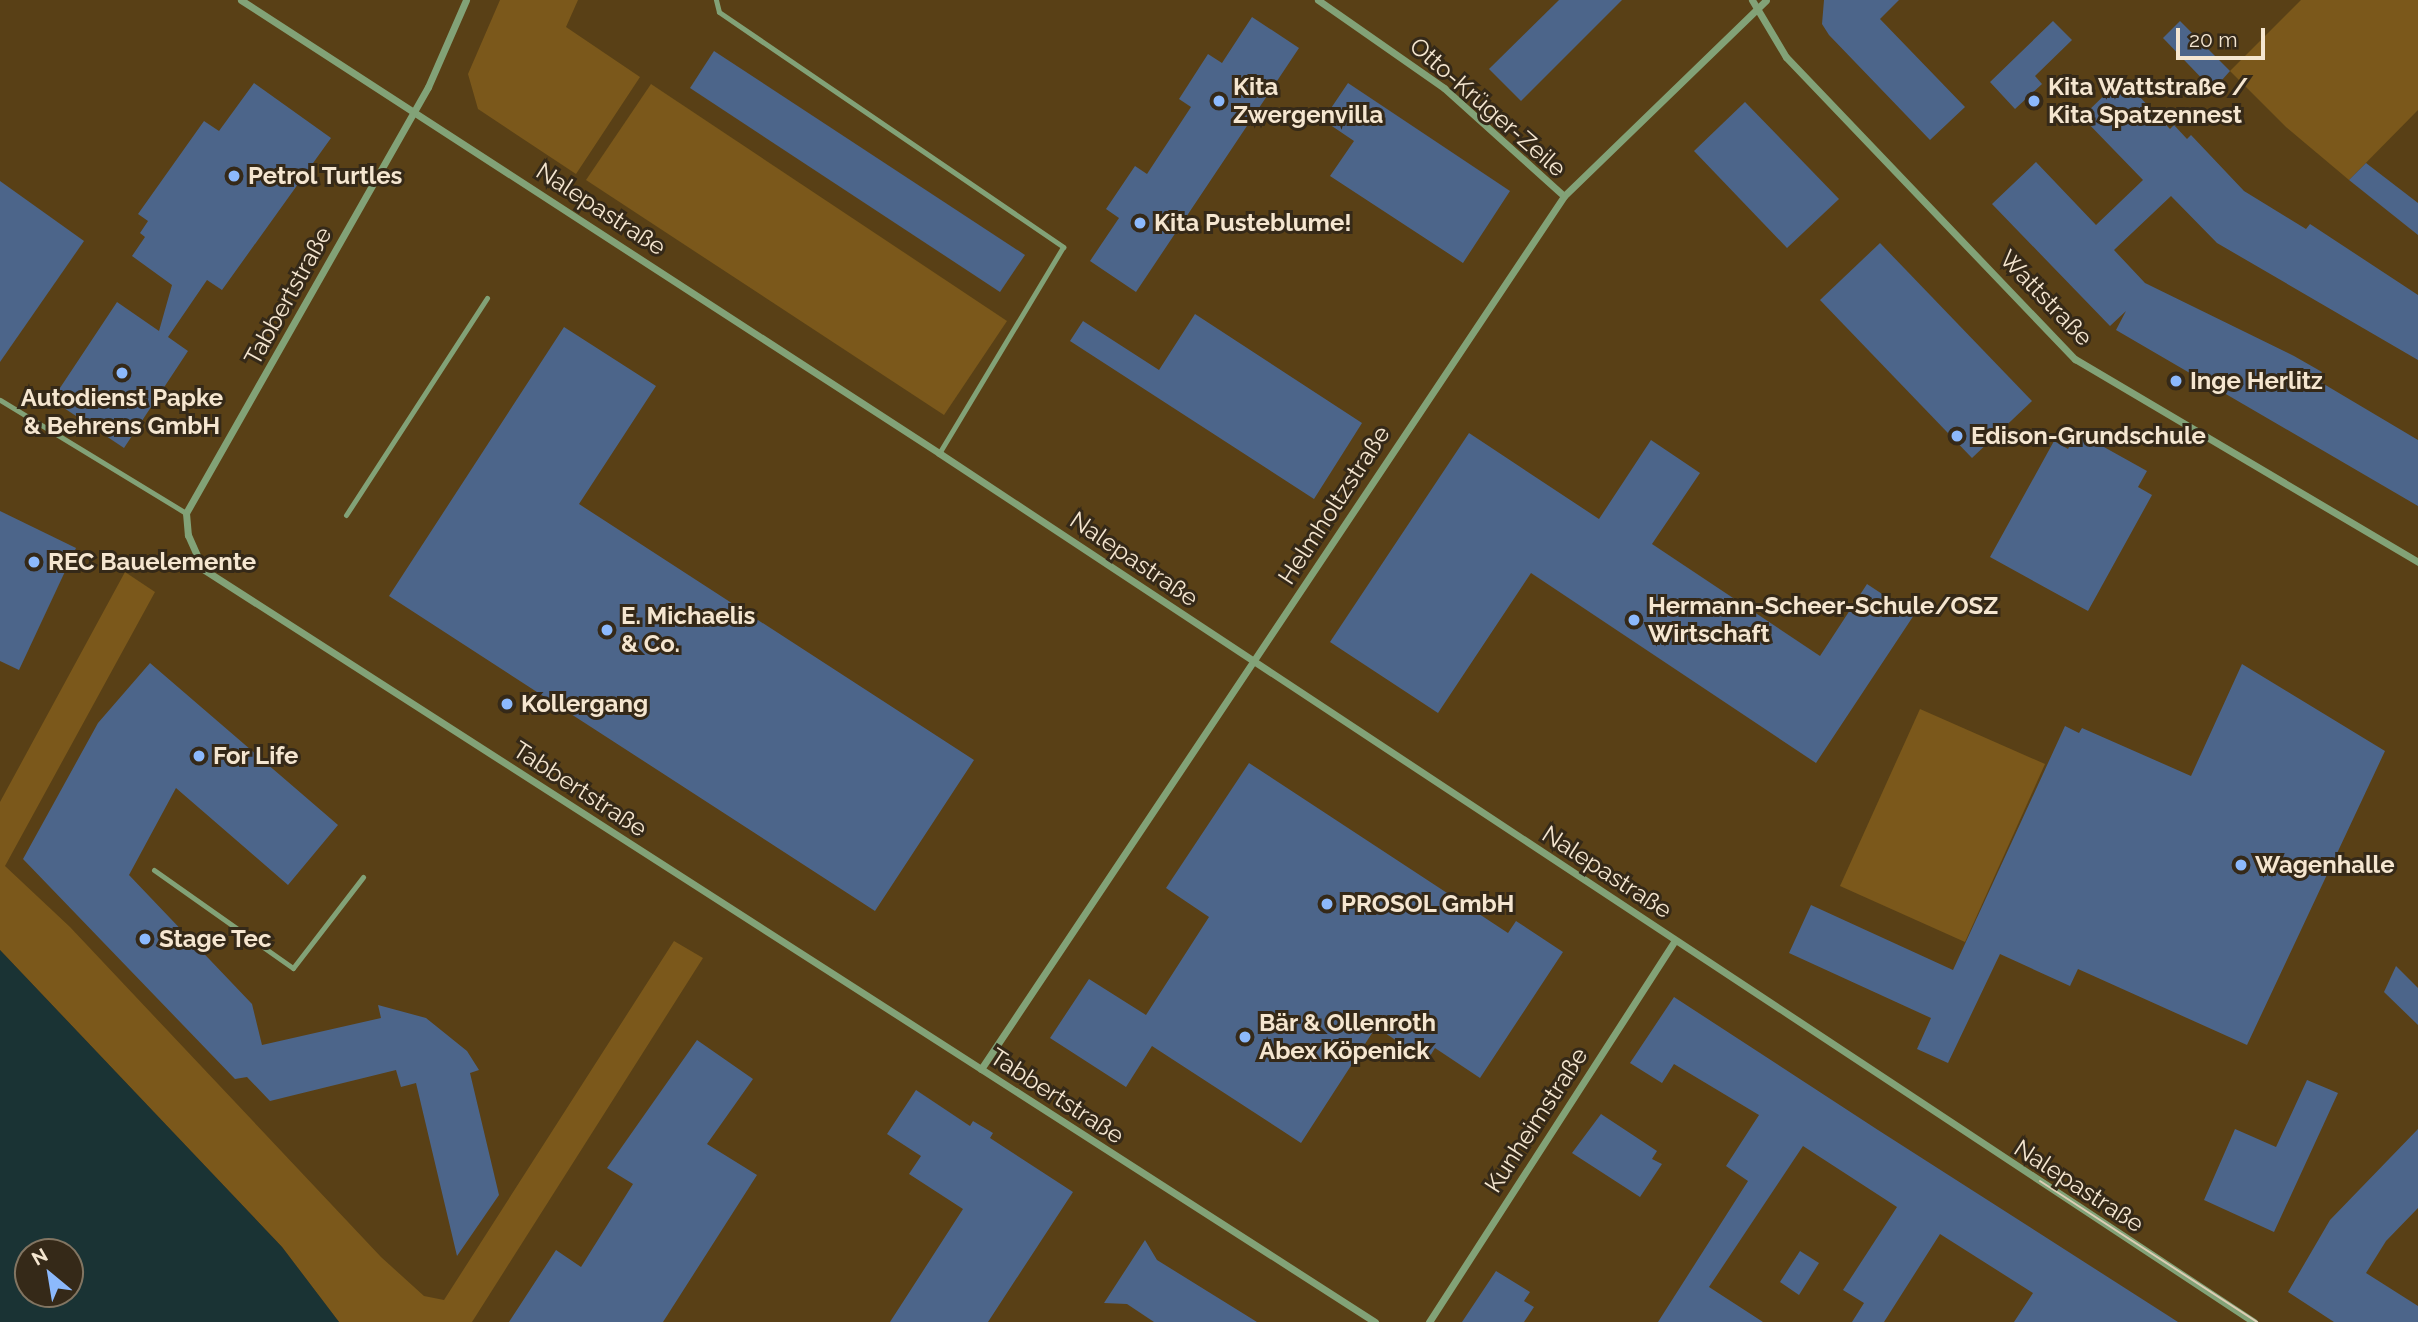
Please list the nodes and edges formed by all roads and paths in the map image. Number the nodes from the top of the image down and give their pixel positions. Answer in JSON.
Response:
{"nodes":[{"id":1,"x":241,"y":0,"type":"edge"},
{"id":2,"x":466,"y":0,"type":"edge"},
{"id":3,"x":716,"y":0,"type":"edge"},
{"id":4,"x":1318,"y":0,"type":"edge"},
{"id":5,"x":1752,"y":0,"type":"edge"},
{"id":6,"x":1766,"y":0,"type":"edge"},
{"id":7,"x":1756,"y":9,"type":"junction"},
{"id":8,"x":414,"y":113,"type":"junction"},
{"id":9,"x":1564,"y":197,"type":"junction"},
{"id":10,"x":487,"y":298,"type":"dead end"},
{"id":11,"x":0,"y":400,"type":"edge"},
{"id":12,"x":939,"y":453,"type":"junction"},
{"id":13,"x":186,"y":513,"type":"junction"},
{"id":14,"x":346,"y":515,"type":"dead end"},
{"id":15,"x":2418,"y":562,"type":"edge"},
{"id":16,"x":1252,"y":662,"type":"junction"},
{"id":17,"x":154,"y":870,"type":"dead end"},
{"id":18,"x":363,"y":877,"type":"dead end"},
{"id":19,"x":1675,"y":940,"type":"junction"},
{"id":20,"x":981,"y":1069,"type":"junction"},
{"id":21,"x":1374,"y":1322,"type":"edge"},
{"id":22,"x":1429,"y":1322,"type":"edge"},
{"id":23,"x":2254,"y":1322,"type":"edge"}],
"edges":[{"from":1,"to":8,"type":"street","name":"Nalepastraße"},
{"from":2,"to":8,"type":"street","name":"Tabbertstraße"},
{"from":3,"to":12,"type":"lane"},
{"from":4,"to":9,"type":"street","name":"Otto-Krüger-Zeile"},
{"from":5,"to":7,"type":"street","name":"Wattstraße"},
{"from":6,"to":7,"type":"street","name":"Helmholtzstraße"},
{"from":7,"to":9,"type":"street","name":"Helmholtzstraße"},
{"from":7,"to":15,"type":"street","name":"Wattstraße"},
{"from":8,"to":12,"type":"street","name":"Nalepastraße"},
{"from":8,"to":13,"type":"street","name":"Tabbertstraße"},
{"from":9,"to":16,"type":"street","name":"Helmholtzstraße"},
{"from":10,"to":14,"type":"lane"},
{"from":11,"to":13,"type":"lane"},
{"from":12,"to":16,"type":"street","name":"Nalepastraße"},
{"from":13,"to":20,"type":"street","name":"Tabbertstraße"},
{"from":16,"to":19,"type":"street","name":"Nalepastraße"},
{"from":16,"to":20,"type":"street","name":"Helmholtzstraße"},
{"from":17,"to":18,"type":"lane"},
{"from":19,"to":22,"type":"street","name":"Kunheimstraße"},
{"from":19,"to":23,"type":"street","name":"Nalepastraße"},
{"from":20,"to":21,"type":"street","name":"Tabbertstraße"}]}
